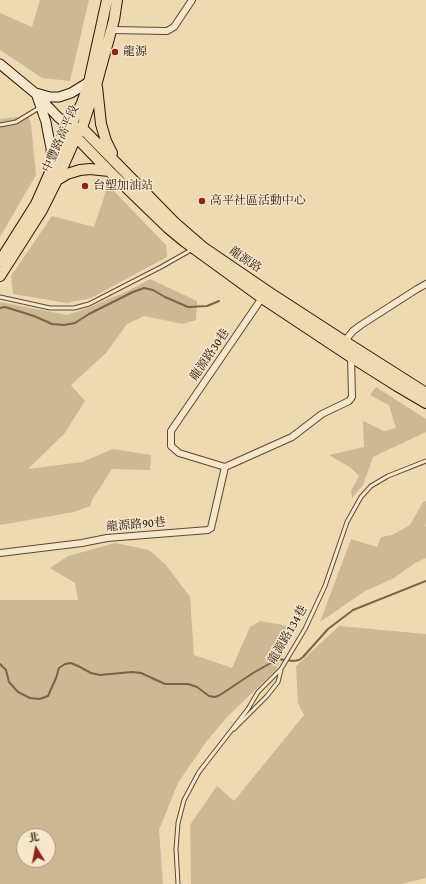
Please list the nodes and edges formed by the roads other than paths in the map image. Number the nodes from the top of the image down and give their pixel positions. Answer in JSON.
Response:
{"nodes":[{"id":1,"x":107,"y":0,"type":"edge"},
{"id":2,"x":117,"y":0,"type":"edge"},
{"id":3,"x":192,"y":0,"type":"edge"},
{"id":4,"x":106,"y":29,"type":"junction"},
{"id":5,"x":0,"y":64,"type":"edge"},
{"id":6,"x":93,"y":82,"type":"junction"},
{"id":7,"x":35,"y":93,"type":"junction"},
{"id":8,"x":40,"y":107,"type":"junction"},
{"id":9,"x":0,"y":125,"type":"edge"},
{"id":10,"x":70,"y":127,"type":"junction"},
{"id":11,"x":82,"y":128,"type":"junction"},
{"id":12,"x":76,"y":137,"type":"junction"},
{"id":13,"x":118,"y":164,"type":"junction"},
{"id":14,"x":52,"y":169,"type":"junction"},
{"id":15,"x":109,"y":171,"type":"junction"},
{"id":16,"x":57,"y":180,"type":"junction"},
{"id":17,"x":194,"y":249,"type":"junction"},
{"id":18,"x":0,"y":261,"type":"edge"},
{"id":19,"x":0,"y":276,"type":"edge"},
{"id":20,"x":426,"y":284,"type":"edge"},
{"id":21,"x":264,"y":294,"type":"junction"},
{"id":22,"x":0,"y":297,"type":"edge"},
{"id":23,"x":341,"y":345,"type":"junction"},
{"id":24,"x":351,"y":357,"type":"junction"},
{"id":25,"x":426,"y":393,"type":"edge"},
{"id":26,"x":426,"y":403,"type":"edge"},
{"id":27,"x":426,"y":461,"type":"edge"},
{"id":28,"x":225,"y":467,"type":"junction"},
{"id":29,"x":0,"y":553,"type":"edge"},
{"id":30,"x":282,"y":667,"type":"junction"},
{"id":31,"x":225,"y":739,"type":"junction"},
{"id":32,"x":178,"y":884,"type":"edge"}],
"edges":[{"from":1,"to":4,"type":"main road","name":"中豐路高平段"},
{"from":2,"to":4,"type":"main road","name":"中豐路高平段"},
{"from":3,"to":4,"type":"street"},
{"from":4,"to":6,"type":"main road","name":"中豐路高平段"},
{"from":5,"to":7,"type":"street"},
{"from":6,"to":7,"type":"street"},
{"from":6,"to":10,"type":"main road","name":"中豐路高平段"},
{"from":6,"to":11,"type":"main road","name":"中豐路高平段"},
{"from":6,"to":13,"type":"main road"},
{"from":7,"to":8,"type":"street"},
{"from":7,"to":10,"type":"street"},
{"from":8,"to":9,"type":"lane"},
{"from":8,"to":14,"type":"street"},
{"from":10,"to":11,"type":"main road"},
{"from":10,"to":12,"type":"main road"},
{"from":10,"to":14,"type":"main road","name":"中豐路高平段"},
{"from":11,"to":12,"type":"main road","name":"中豐路高平段"},
{"from":11,"to":13,"type":"main road","name":"龍源路"},
{"from":12,"to":15,"type":"main road"},
{"from":12,"to":16,"type":"main road","name":"中豐路高平段"},
{"from":13,"to":21,"type":"main road","name":"龍源路"},
{"from":14,"to":18,"type":"main road","name":"中豐路高平段"},
{"from":15,"to":16,"type":"main road"},
{"from":15,"to":17,"type":"main road"},
{"from":16,"to":19,"type":"main road","name":"中豐路高平段"},
{"from":17,"to":21,"type":"main road"},
{"from":17,"to":22,"type":"lane"},
{"from":20,"to":23,"type":"street"},
{"from":21,"to":23,"type":"main road"},
{"from":21,"to":28,"type":"street","name":"龍源路30巷"},
{"from":23,"to":24,"type":"main road"},
{"from":23,"to":25,"type":"main road"},
{"from":24,"to":26,"type":"main road"},
{"from":24,"to":28,"type":"street"},
{"from":27,"to":30,"type":"lane","name":"龍源路134巷"},
{"from":28,"to":29,"type":"street","name":"龍源路90巷"},
{"from":30,"to":31,"type":"lane","name":"龍源路134巷"},
{"from":30,"to":31,"type":"lane"},
{"from":31,"to":32,"type":"lane","name":"龍源路134巷"}]}
